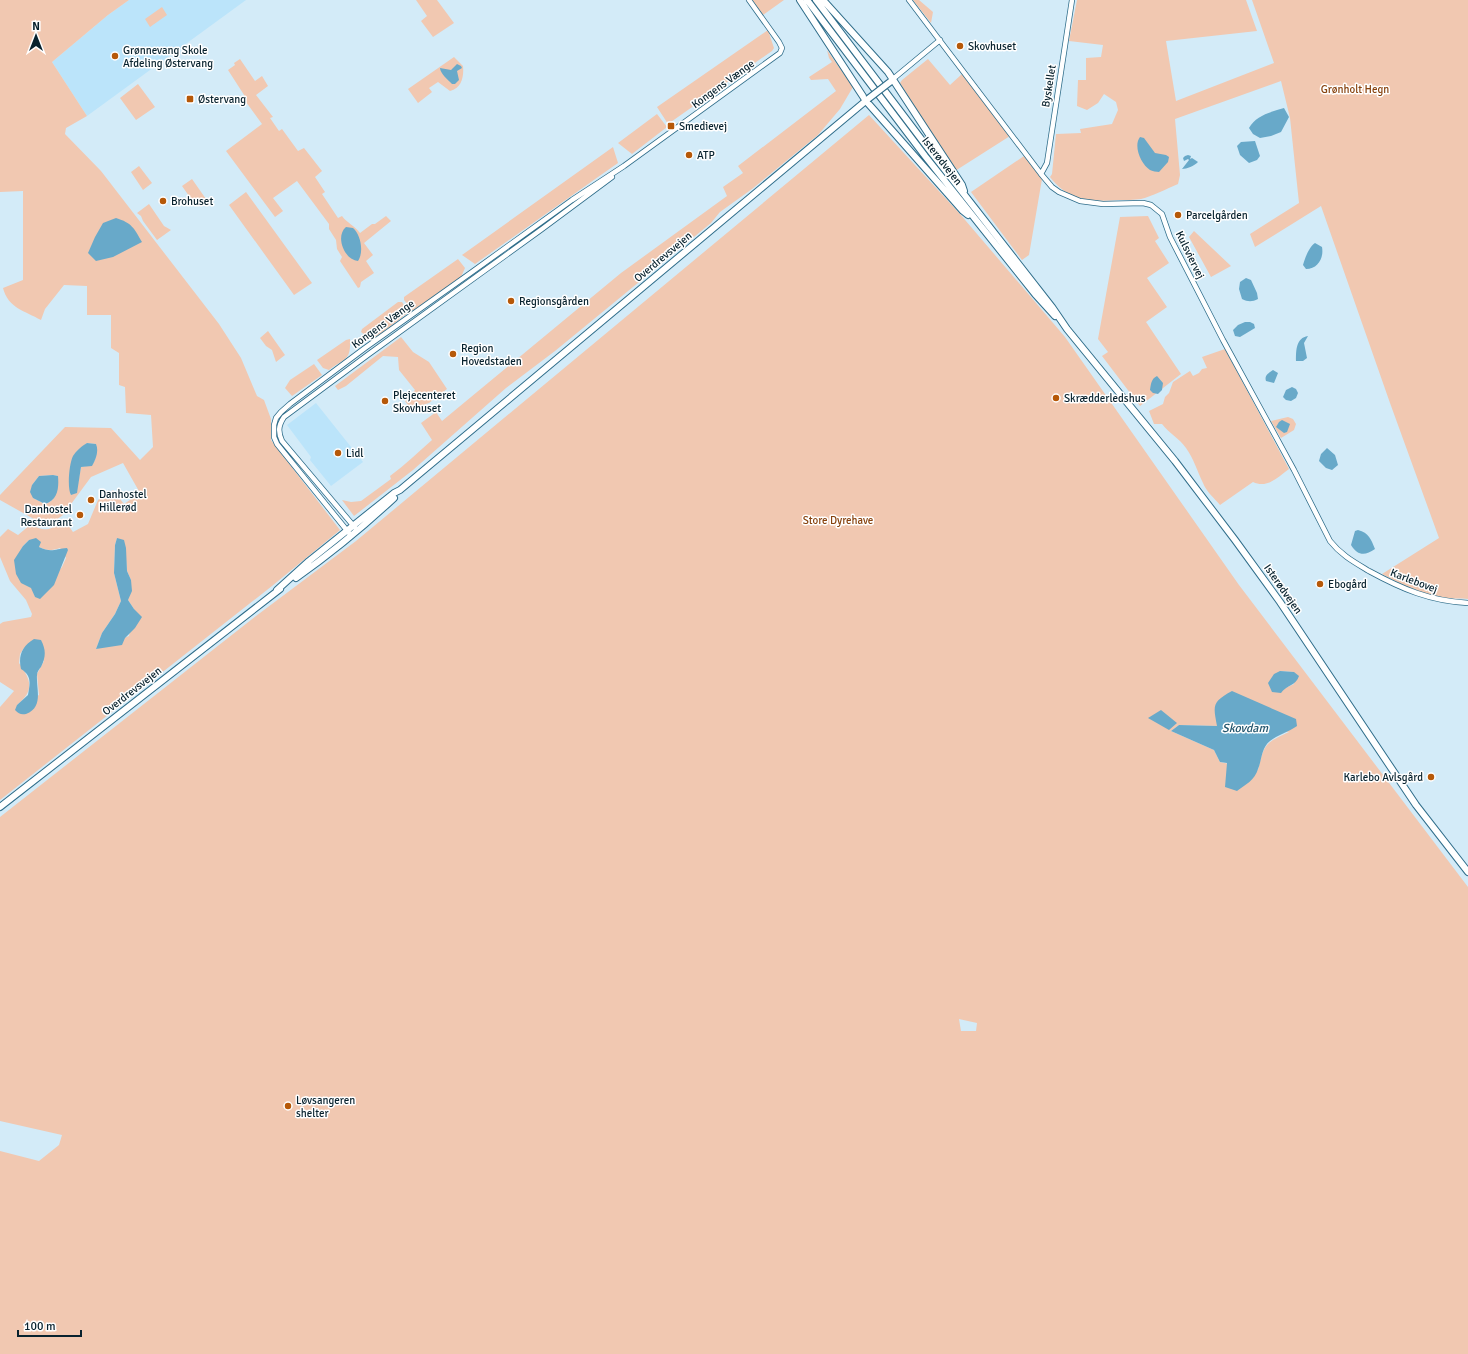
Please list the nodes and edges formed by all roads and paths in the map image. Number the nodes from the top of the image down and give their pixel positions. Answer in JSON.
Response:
{"nodes":[{"id":1,"x":749,"y":0,"type":"edge"},
{"id":2,"x":800,"y":0,"type":"edge"},
{"id":3,"x":807,"y":0,"type":"edge"},
{"id":4,"x":816,"y":0,"type":"edge"},
{"id":5,"x":823,"y":0,"type":"edge"},
{"id":6,"x":909,"y":0,"type":"edge"},
{"id":7,"x":1072,"y":0,"type":"edge"},
{"id":8,"x":940,"y":40,"type":"junction"},
{"id":9,"x":892,"y":80,"type":"junction"},
{"id":10,"x":867,"y":100,"type":"junction"},
{"id":11,"x":624,"y":166,"type":"junction"},
{"id":12,"x":1041,"y":174,"type":"junction"},
{"id":13,"x":966,"y":198,"type":"junction"},
{"id":14,"x":977,"y":222,"type":"junction"},
{"id":15,"x":1067,"y":329,"type":"junction"},
{"id":16,"x":355,"y":528,"type":"junction"},
{"id":17,"x":349,"y":533,"type":"junction"},
{"id":18,"x":1378,"y":576,"type":"joint"},
{"id":19,"x":1468,"y":603,"type":"edge"},
{"id":20,"x":0,"y":807,"type":"edge"},
{"id":21,"x":1468,"y":872,"type":"edge"}],
"edges":[{"from":1,"to":11,"type":"street","name":"Kongens Vænge"},
{"from":2,"to":10,"type":"main road"},
{"from":3,"to":14,"type":"main road","name":"Isterødvejen"},
{"from":4,"to":13,"type":"main road","name":"Isterødvejen"},
{"from":5,"to":9,"type":"main road"},
{"from":6,"to":8,"type":"street","name":"Kulsviervej"},
{"from":7,"to":12,"type":"street","name":"Byskellet"},
{"from":8,"to":9,"type":"street","name":"Overdrevsvejen"},
{"from":8,"to":12,"type":"street","name":"Kulsviervej"},
{"from":9,"to":10,"type":"main road","name":"Overdrevsvejen","bridge":true},
{"from":9,"to":13,"type":"main road"},
{"from":10,"to":14,"type":"main road"},
{"from":10,"to":16,"type":"main road","name":"Overdrevsvejen"},
{"from":11,"to":16,"type":"street","name":"Kongens Vænge"},
{"from":11,"to":17,"type":"street","name":"Kongens Vænge"},
{"from":12,"to":18,"type":"street","name":"Kulsviervej"},
{"from":13,"to":15,"type":"main road","name":"Isterødvejen"},
{"from":14,"to":15,"type":"main road","name":"Isterødvejen"},
{"from":15,"to":21,"type":"main road","name":"Isterødvejen"},
{"from":16,"to":17,"type":"main road","name":"Overdrevsvejen"},
{"from":17,"to":20,"type":"main road","name":"Overdrevsvejen"},
{"from":18,"to":19,"type":"street","name":"Karlebovej"}]}
